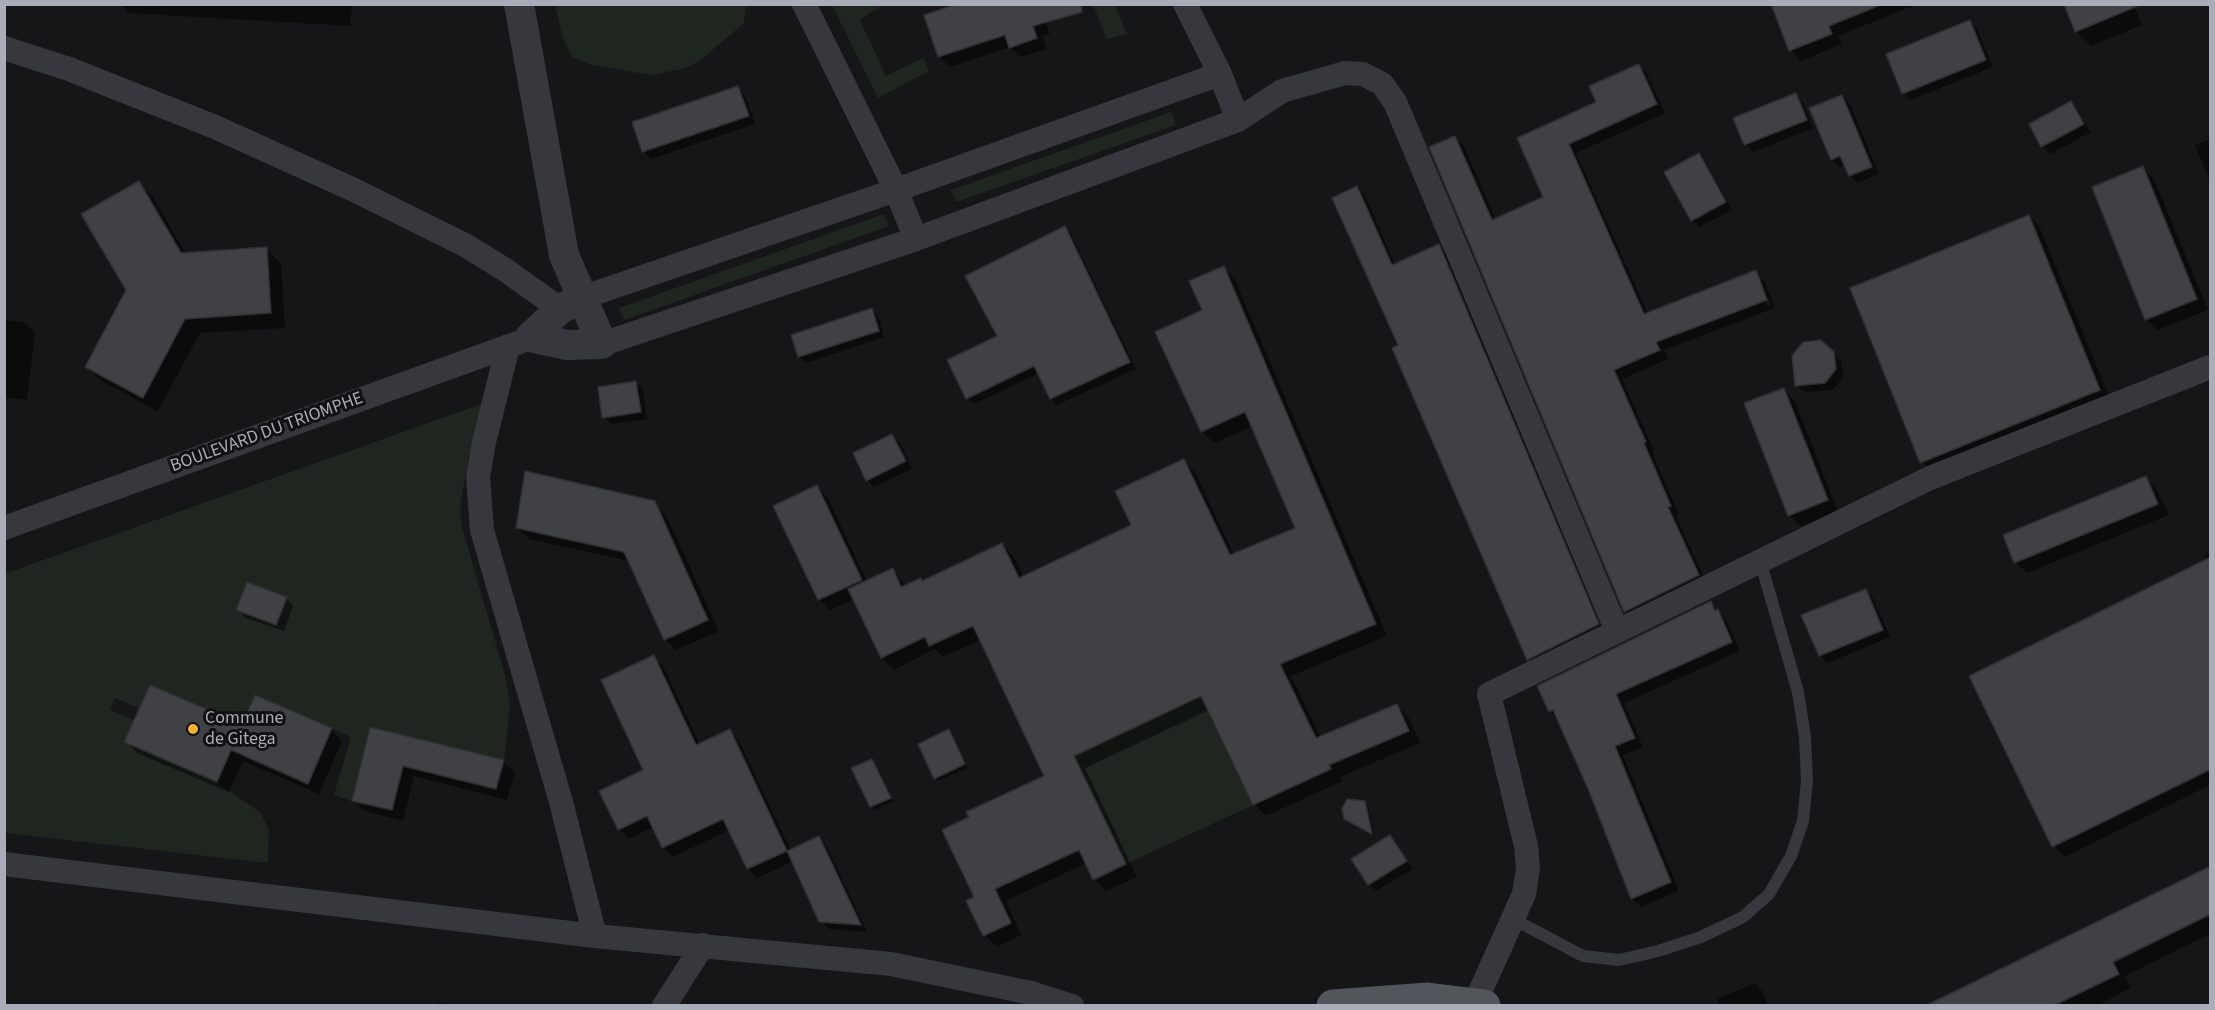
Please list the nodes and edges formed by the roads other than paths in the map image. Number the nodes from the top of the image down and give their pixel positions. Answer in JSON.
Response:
{"nodes":[{"id":1,"x":519,"y":4,"type":"edge"},
{"id":2,"x":804,"y":4,"type":"edge"},
{"id":3,"x":1185,"y":4,"type":"edge"},
{"id":4,"x":4,"y":48,"type":"edge"},
{"id":5,"x":1220,"y":74,"type":"junction"},
{"id":6,"x":1238,"y":120,"type":"junction"},
{"id":7,"x":896,"y":190,"type":"junction"},
{"id":8,"x":916,"y":239,"type":"junction"},
{"id":9,"x":572,"y":303,"type":"junction"},
{"id":10,"x":519,"y":342,"type":"junction"},
{"id":11,"x":602,"y":344,"type":"junction"},
{"id":12,"x":2211,"y":367,"type":"edge"},
{"id":13,"x":4,"y":528,"type":"edge"},
{"id":14,"x":1760,"y":560,"type":"junction"},
{"id":15,"x":1616,"y":629,"type":"junction"},
{"id":16,"x":4,"y":864,"type":"edge"},
{"id":17,"x":1513,"y":919,"type":"junction"},
{"id":18,"x":596,"y":936,"type":"junction"},
{"id":19,"x":703,"y":945,"type":"junction"},
{"id":20,"x":1479,"y":1004,"type":"edge"},
{"id":21,"x":664,"y":1005,"type":"edge"},
{"id":22,"x":1072,"y":1005,"type":"edge"},
{"id":23,"x":1333,"y":1005,"type":"edge"}],
"edges":[{"from":1,"to":9,"type":"street"},
{"from":2,"to":7,"type":"street"},
{"from":3,"to":5,"type":"street"},
{"from":4,"to":9,"type":"street"},
{"from":5,"to":6,"type":"street"},
{"from":5,"to":7,"type":"street"},
{"from":6,"to":8,"type":"street"},
{"from":6,"to":15,"type":"street"},
{"from":7,"to":8,"type":"street"},
{"from":7,"to":9,"type":"street"},
{"from":8,"to":11,"type":"street"},
{"from":9,"to":10,"type":"street"},
{"from":9,"to":11,"type":"street"},
{"from":10,"to":11,"type":"street"},
{"from":10,"to":13,"type":"street","name":"BOULEVARD DU TRIOMPHE"},
{"from":10,"to":18,"type":"street"},
{"from":12,"to":14,"type":"street"},
{"from":14,"to":15,"type":"street"},
{"from":14,"to":17,"type":"lane"},
{"from":15,"to":17,"type":"street"},
{"from":16,"to":18,"type":"street"},
{"from":17,"to":20,"type":"street"},
{"from":18,"to":19,"type":"street"},
{"from":19,"to":21,"type":"street"},
{"from":19,"to":22,"type":"street"},
{"from":20,"to":23,"type":"main road"}]}
